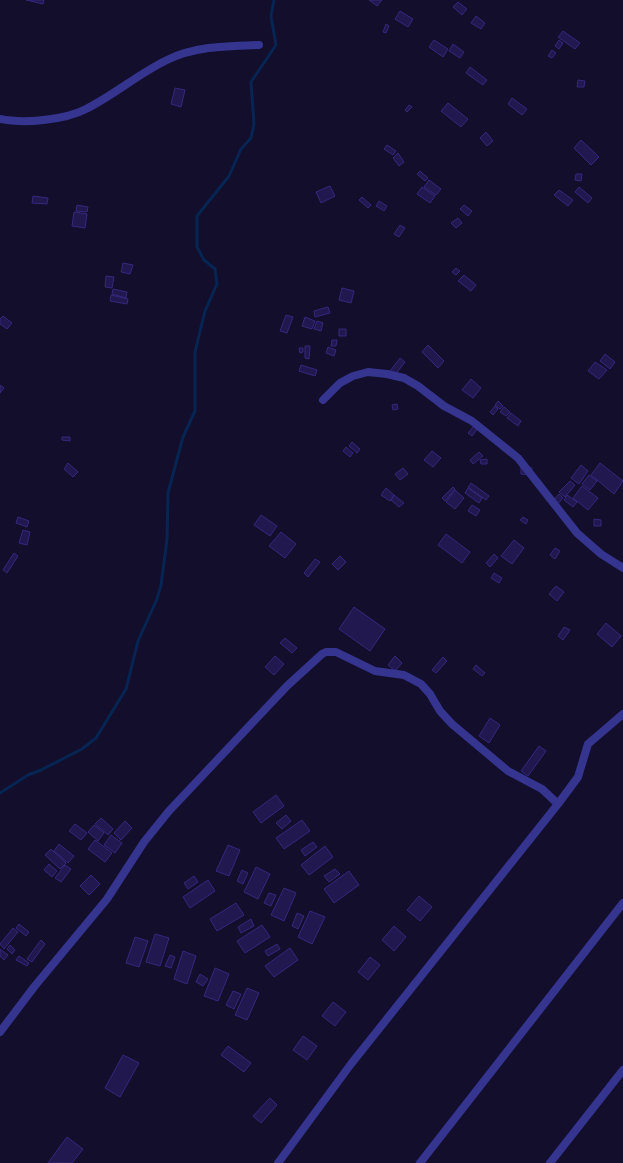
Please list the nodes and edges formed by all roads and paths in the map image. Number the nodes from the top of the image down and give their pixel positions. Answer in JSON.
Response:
{"nodes":[{"id":1,"x":259,"y":45,"type":"dead end"},
{"id":2,"x":0,"y":119,"type":"edge"},
{"id":3,"x":323,"y":400,"type":"dead end"},
{"id":4,"x":623,"y":568,"type":"edge"},
{"id":5,"x":623,"y":714,"type":"edge"},
{"id":6,"x":558,"y":804,"type":"junction"},
{"id":7,"x":623,"y":903,"type":"edge"},
{"id":8,"x":0,"y":1032,"type":"edge"},
{"id":9,"x":623,"y":1070,"type":"edge"},
{"id":10,"x":278,"y":1163,"type":"edge"},
{"id":11,"x":420,"y":1163,"type":"edge"},
{"id":12,"x":550,"y":1163,"type":"edge"}],
"edges":[{"from":1,"to":2,"type":"street"},
{"from":3,"to":4,"type":"street"},
{"from":5,"to":6,"type":"street"},
{"from":6,"to":8,"type":"street"},
{"from":6,"to":10,"type":"street"},
{"from":7,"to":11,"type":"street"},
{"from":9,"to":12,"type":"street"}]}
